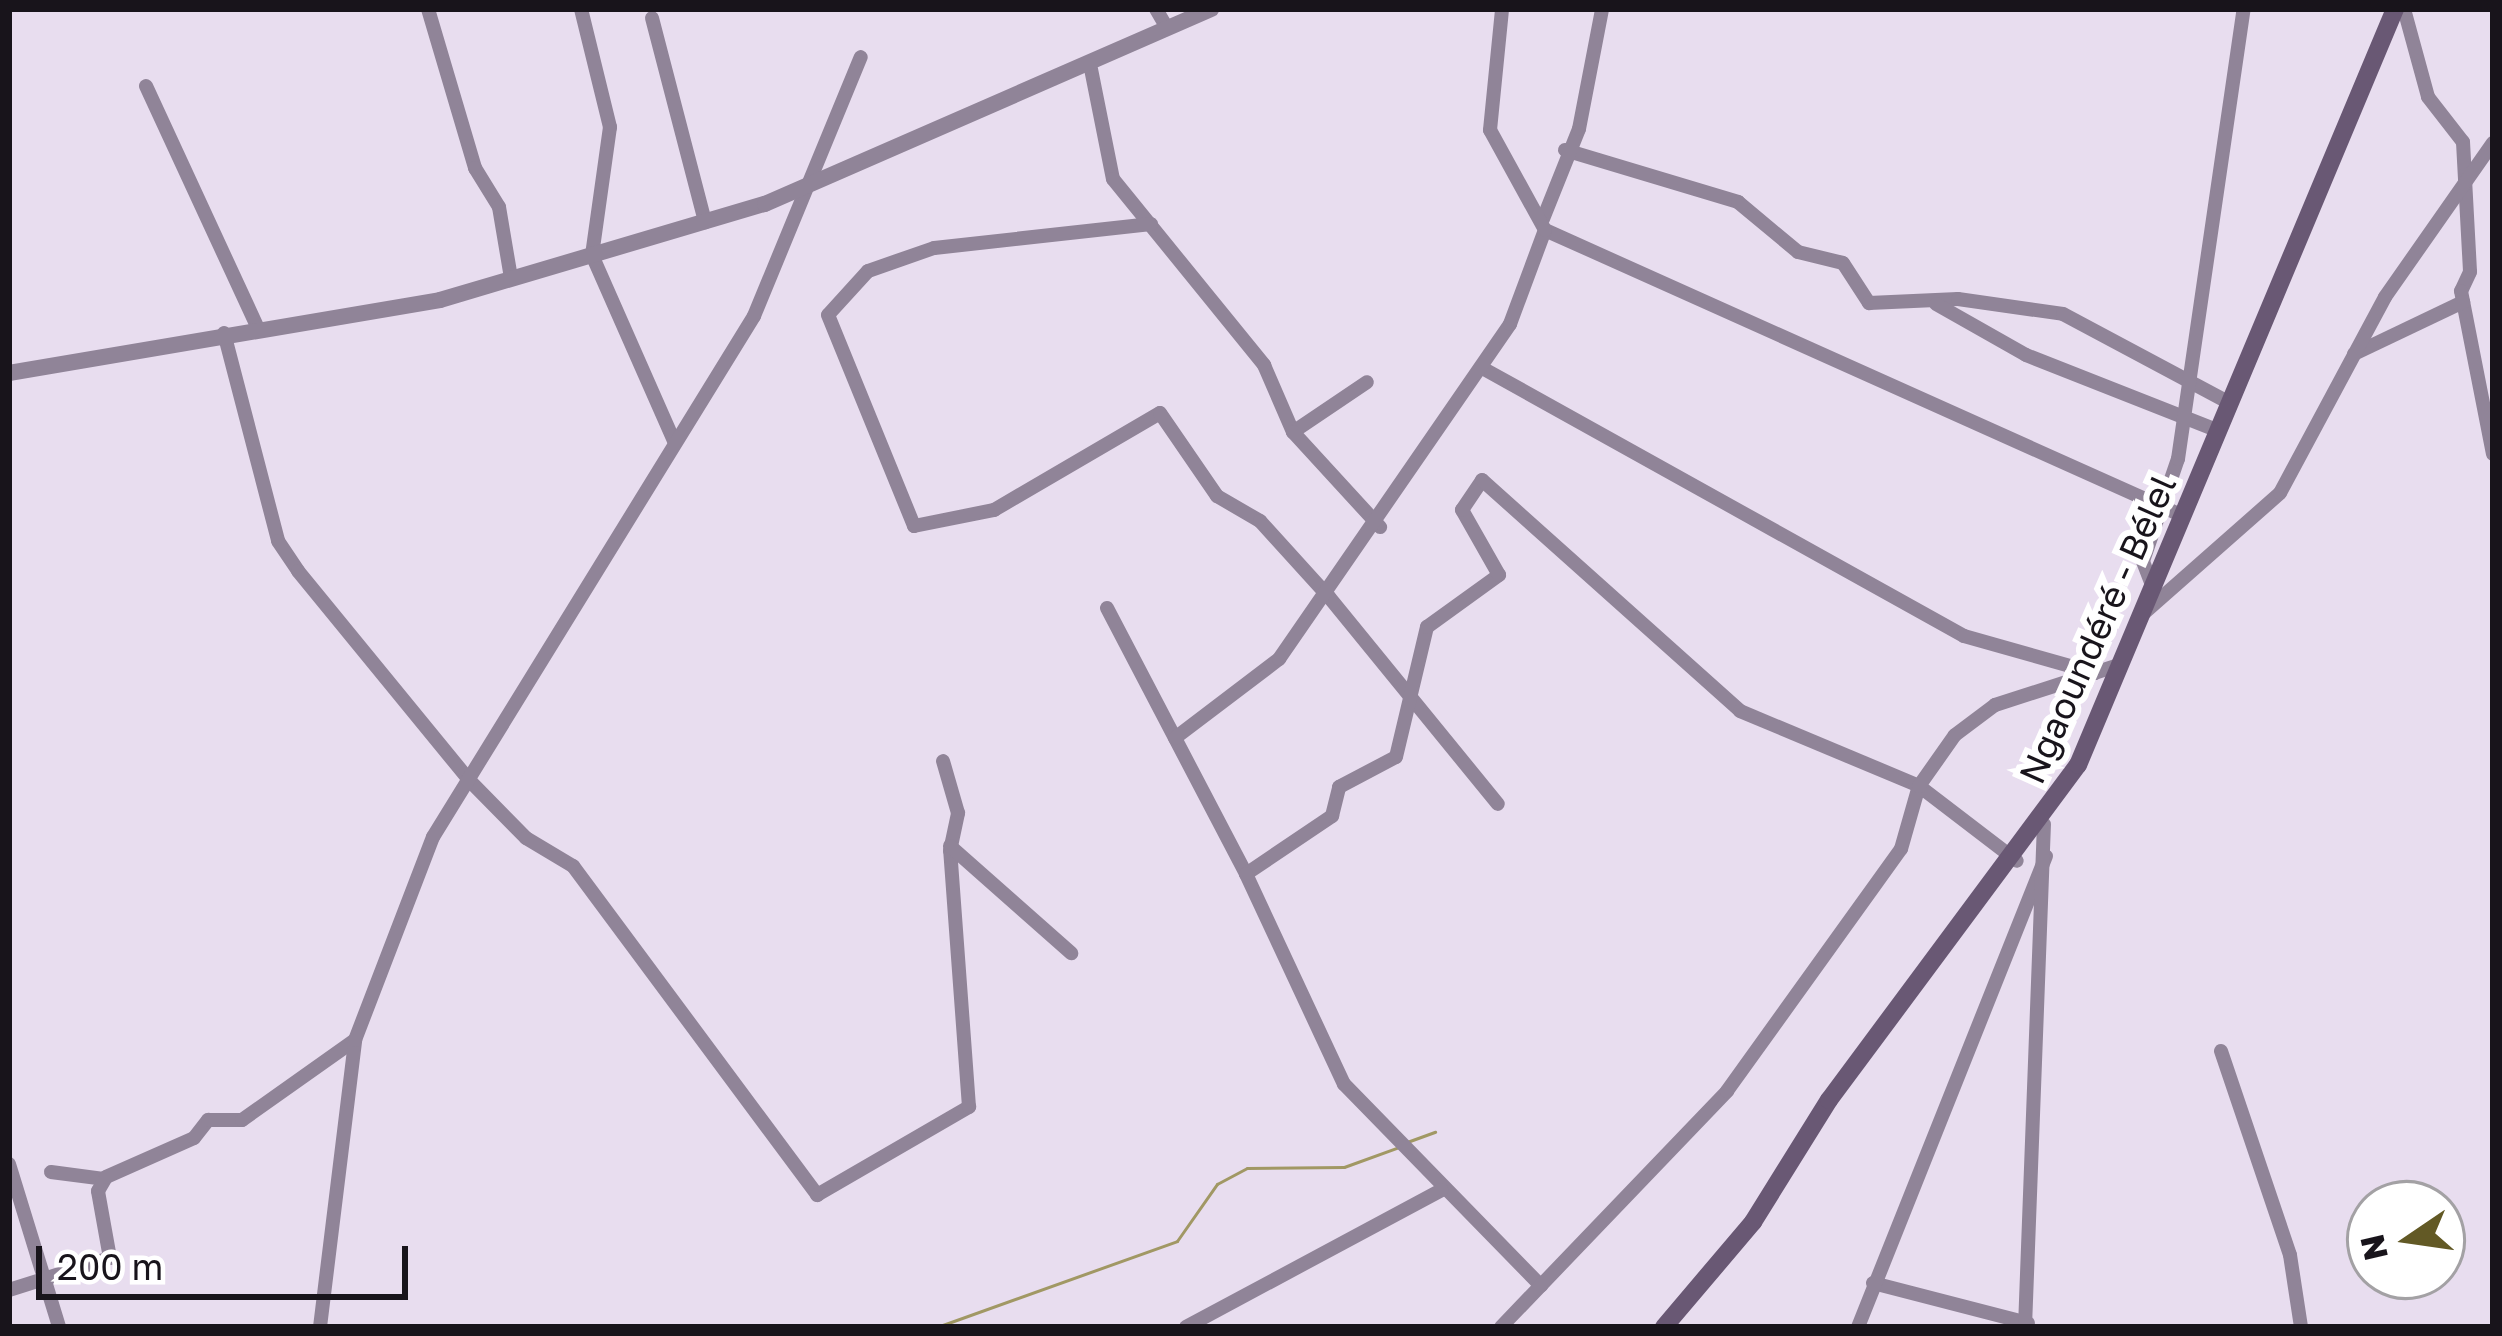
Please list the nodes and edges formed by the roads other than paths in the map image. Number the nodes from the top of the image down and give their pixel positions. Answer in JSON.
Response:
{"nodes":[{"id":1,"x":428,"y":9,"type":"edge"},
{"id":2,"x":581,"y":9,"type":"edge"},
{"id":3,"x":1156,"y":9,"type":"edge"},
{"id":4,"x":1211,"y":9,"type":"edge"},
{"id":5,"x":1502,"y":9,"type":"edge"},
{"id":6,"x":1602,"y":9,"type":"edge"},
{"id":7,"x":2244,"y":9,"type":"edge"},
{"id":8,"x":2395,"y":9,"type":"edge"},
{"id":9,"x":2404,"y":9,"type":"edge"},
{"id":10,"x":652,"y":18,"type":"dead end"},
{"id":11,"x":1166,"y":26,"type":"junction"},
{"id":12,"x":861,"y":57,"type":"dead end"},
{"id":13,"x":1091,"y":69,"type":"junction"},
{"id":14,"x":146,"y":86,"type":"dead end"},
{"id":15,"x":2493,"y":143,"type":"edge"},
{"id":16,"x":1567,"y":151,"type":"junction"},
{"id":17,"x":2464,"y":185,"type":"junction"},
{"id":18,"x":811,"y":187,"type":"junction"},
{"id":19,"x":705,"y":222,"type":"junction"},
{"id":20,"x":1151,"y":224,"type":"junction"},
{"id":21,"x":1544,"y":225,"type":"junction"},
{"id":22,"x":592,"y":254,"type":"junction"},
{"id":23,"x":512,"y":278,"type":"junction"},
{"id":24,"x":2463,"y":302,"type":"junction"},
{"id":25,"x":1936,"y":304,"type":"junction"},
{"id":26,"x":257,"y":326,"type":"junction"},
{"id":27,"x":224,"y":333,"type":"junction"},
{"id":28,"x":2353,"y":354,"type":"junction"},
{"id":29,"x":1484,"y":369,"type":"junction"},
{"id":30,"x":9,"y":374,"type":"edge"},
{"id":31,"x":2188,"y":381,"type":"junction"},
{"id":32,"x":1367,"y":382,"type":"dead end"},
{"id":33,"x":2230,"y":403,"type":"junction"},
{"id":34,"x":2183,"y":421,"type":"junction"},
{"id":35,"x":2219,"y":430,"type":"junction"},
{"id":36,"x":1293,"y":432,"type":"junction"},
{"id":37,"x":674,"y":446,"type":"junction"},
{"id":38,"x":2493,"y":454,"type":"edge"},
{"id":39,"x":2157,"y":505,"type":"junction"},
{"id":40,"x":2183,"y":516,"type":"junction"},
{"id":41,"x":1380,"y":527,"type":"junction"},
{"id":42,"x":2152,"y":585,"type":"junction"},
{"id":43,"x":1329,"y":597,"type":"junction"},
{"id":44,"x":1107,"y":608,"type":"dead end"},
{"id":45,"x":2144,"y":613,"type":"junction"},
{"id":46,"x":2116,"y":666,"type":"junction"},
{"id":47,"x":2096,"y":673,"type":"junction"},
{"id":48,"x":1410,"y":697,"type":"junction"},
{"id":49,"x":1175,"y":738,"type":"junction"},
{"id":50,"x":943,"y":761,"type":"dead end"},
{"id":51,"x":468,"y":779,"type":"junction"},
{"id":52,"x":1919,"y":786,"type":"junction"},
{"id":53,"x":1498,"y":804,"type":"dead end"},
{"id":54,"x":2044,"y":824,"type":"junction"},
{"id":55,"x":950,"y":846,"type":"junction"},
{"id":56,"x":2046,"y":856,"type":"junction"},
{"id":57,"x":2017,"y":861,"type":"junction"},
{"id":58,"x":1246,"y":874,"type":"junction"},
{"id":59,"x":1071,"y":953,"type":"dead end"},
{"id":60,"x":355,"y":1040,"type":"junction"},
{"id":61,"x":2221,"y":1052,"type":"dead end"},
{"id":62,"x":9,"y":1164,"type":"edge"},
{"id":63,"x":51,"y":1172,"type":"dead end"},
{"id":64,"x":104,"y":1179,"type":"junction"},
{"id":65,"x":1442,"y":1190,"type":"junction"},
{"id":66,"x":40,"y":1279,"type":"junction"},
{"id":67,"x":1873,"y":1283,"type":"junction"},
{"id":68,"x":1541,"y":1286,"type":"junction"},
{"id":69,"x":9,"y":1290,"type":"edge"},
{"id":70,"x":1205,"y":1323,"type":"edge"},
{"id":71,"x":2028,"y":1325,"type":"edge"},
{"id":72,"x":59,"y":1327,"type":"edge"},
{"id":73,"x":320,"y":1327,"type":"edge"},
{"id":74,"x":1186,"y":1327,"type":"edge"},
{"id":75,"x":1501,"y":1327,"type":"edge"},
{"id":76,"x":1664,"y":1327,"type":"edge"},
{"id":77,"x":1858,"y":1327,"type":"edge"},
{"id":78,"x":2301,"y":1327,"type":"edge"}],
"edges":[{"from":1,"to":23,"type":"street"},
{"from":2,"to":22,"type":"street"},
{"from":3,"to":11,"type":"street"},
{"from":4,"to":11,"type":"street"},
{"from":5,"to":21,"type":"street"},
{"from":6,"to":16,"type":"street"},
{"from":7,"to":31,"type":"street"},
{"from":8,"to":33,"type":"main road","name":"Ngaoundéré - Bélel"},
{"from":9,"to":17,"type":"street"},
{"from":10,"to":19,"type":"street"},
{"from":11,"to":13,"type":"street"},
{"from":12,"to":18,"type":"street"},
{"from":13,"to":18,"type":"street"},
{"from":13,"to":20,"type":"street"},
{"from":14,"to":26,"type":"street"},
{"from":15,"to":17,"type":"street"},
{"from":16,"to":21,"type":"street"},
{"from":16,"to":25,"type":"street"},
{"from":17,"to":24,"type":"street"},
{"from":17,"to":28,"type":"street"},
{"from":18,"to":19,"type":"street"},
{"from":18,"to":37,"type":"street"},
{"from":19,"to":22,"type":"street"},
{"from":20,"to":36,"type":"street"},
{"from":20,"to":43,"type":"street"},
{"from":21,"to":29,"type":"street"},
{"from":21,"to":39,"type":"street"},
{"from":22,"to":23,"type":"street"},
{"from":22,"to":37,"type":"street"},
{"from":23,"to":26,"type":"street"},
{"from":24,"to":28,"type":"street"},
{"from":24,"to":38,"type":"street"},
{"from":25,"to":31,"type":"street"},
{"from":25,"to":34,"type":"street"},
{"from":26,"to":27,"type":"street"},
{"from":27,"to":30,"type":"street"},
{"from":27,"to":51,"type":"street"},
{"from":28,"to":45,"type":"street"},
{"from":29,"to":41,"type":"street"},
{"from":29,"to":47,"type":"street"},
{"from":31,"to":33,"type":"street"},
{"from":31,"to":34,"type":"street"},
{"from":32,"to":36,"type":"street"},
{"from":33,"to":35,"type":"main road","name":"Ngaoundéré - Bélel"},
{"from":34,"to":35,"type":"street"},
{"from":34,"to":39,"type":"street"},
{"from":35,"to":40,"type":"main road","name":"Ngaoundéré - Bélel"},
{"from":36,"to":41,"type":"street"},
{"from":37,"to":51,"type":"street"},
{"from":39,"to":40,"type":"street"},
{"from":39,"to":42,"type":"street"},
{"from":40,"to":42,"type":"main road","name":"Ngaoundéré - Bélel"},
{"from":41,"to":43,"type":"street"},
{"from":42,"to":45,"type":"main road","name":"Ngaoundéré - Bélel"},
{"from":43,"to":48,"type":"street"},
{"from":43,"to":49,"type":"street"},
{"from":44,"to":49,"type":"street"},
{"from":45,"to":46,"type":"main road","name":"Ngaoundéré - Bélel"},
{"from":46,"to":47,"type":"street"},
{"from":46,"to":54,"type":"main road","name":"Ngaoundéré - Bélel"},
{"from":47,"to":52,"type":"street"},
{"from":48,"to":52,"type":"street"},
{"from":48,"to":53,"type":"street"},
{"from":48,"to":58,"type":"street"},
{"from":49,"to":58,"type":"street"},
{"from":50,"to":55,"type":"street"},
{"from":51,"to":55,"type":"street"},
{"from":51,"to":60,"type":"street"},
{"from":52,"to":57,"type":"street"},
{"from":52,"to":68,"type":"street"},
{"from":54,"to":56,"type":"street"},
{"from":54,"to":57,"type":"main road","name":"Ngaoundéré - Bélel"},
{"from":55,"to":59,"type":"street"},
{"from":56,"to":67,"type":"street"},
{"from":56,"to":71,"type":"street"},
{"from":57,"to":76,"type":"main road","name":"Ngaoundéré - Bélel"},
{"from":58,"to":65,"type":"street"},
{"from":60,"to":64,"type":"street"},
{"from":60,"to":73,"type":"street"},
{"from":61,"to":78,"type":"street"},
{"from":62,"to":66,"type":"street"},
{"from":63,"to":64,"type":"street"},
{"from":64,"to":66,"type":"street"},
{"from":65,"to":68,"type":"street"},
{"from":65,"to":70,"type":"street"},
{"from":66,"to":69,"type":"street"},
{"from":66,"to":72,"type":"street"},
{"from":67,"to":71,"type":"street"},
{"from":67,"to":77,"type":"street"},
{"from":68,"to":75,"type":"street"},
{"from":70,"to":74,"type":"street"}]}
